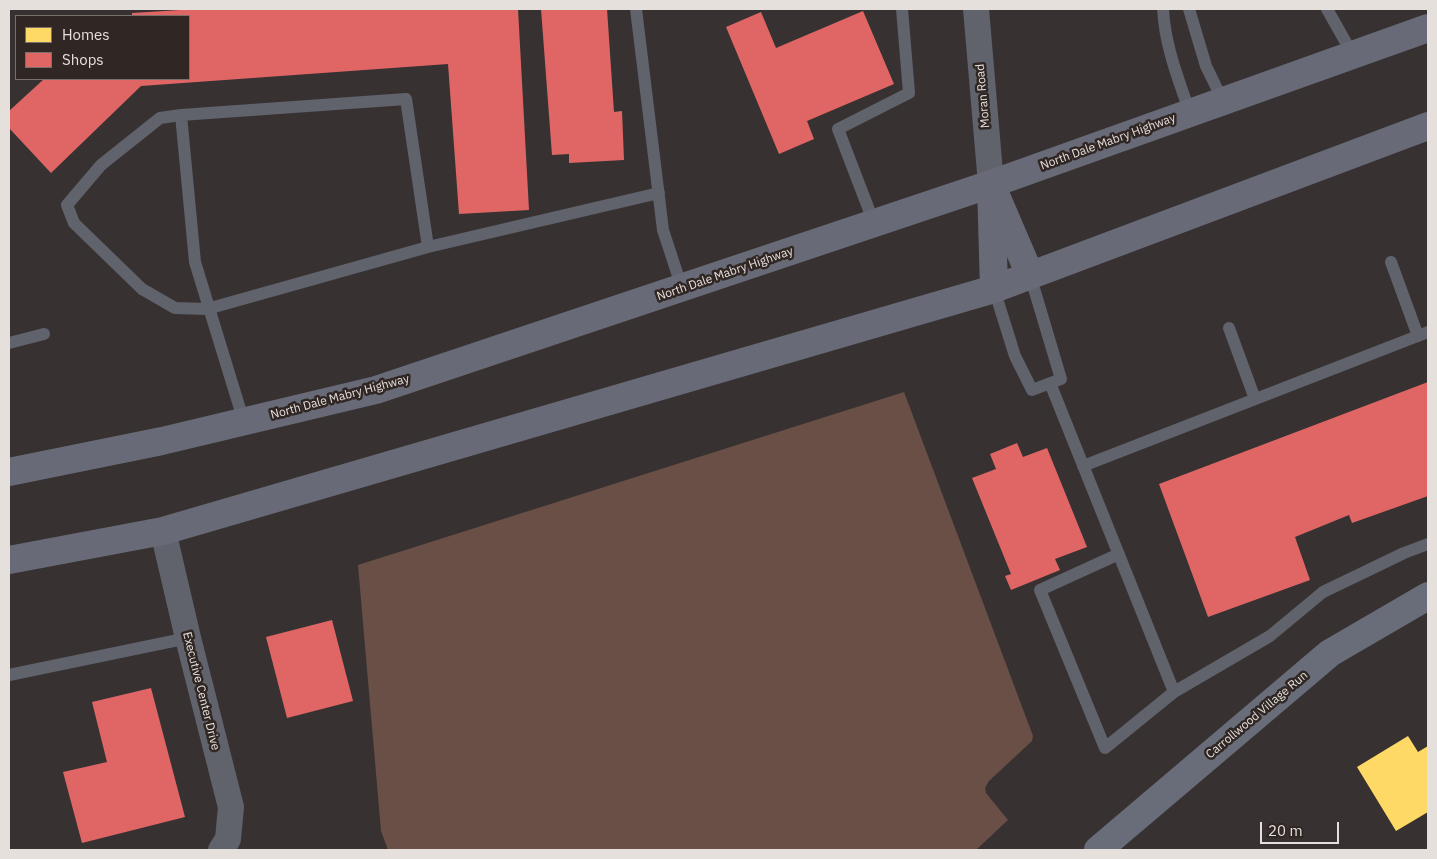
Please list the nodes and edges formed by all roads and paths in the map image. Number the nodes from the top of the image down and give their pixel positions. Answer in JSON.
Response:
{"nodes":[{"id":1,"x":636,"y":9,"type":"edge"},
{"id":2,"x":902,"y":9,"type":"edge"},
{"id":3,"x":976,"y":9,"type":"edge"},
{"id":4,"x":1163,"y":9,"type":"edge"},
{"id":5,"x":1190,"y":9,"type":"edge"},
{"id":6,"x":1327,"y":9,"type":"edge"},
{"id":7,"x":1428,"y":28,"type":"edge"},
{"id":8,"x":1353,"y":55,"type":"junction"},
{"id":9,"x":1222,"y":101,"type":"junction"},
{"id":10,"x":1190,"y":113,"type":"junction"},
{"id":11,"x":181,"y":115,"type":"junction"},
{"id":12,"x":1428,"y":126,"type":"edge"},
{"id":13,"x":991,"y":184,"type":"junction"},
{"id":14,"x":659,"y":193,"type":"junction"},
{"id":15,"x":874,"y":224,"type":"junction"},
{"id":16,"x":428,"y":247,"type":"junction"},
{"id":17,"x":1391,"y":262,"type":"dead end"},
{"id":18,"x":1030,"y":275,"type":"junction"},
{"id":19,"x":682,"y":288,"type":"junction"},
{"id":20,"x":994,"y":289,"type":"junction"},
{"id":21,"x":208,"y":309,"type":"junction"},
{"id":22,"x":1229,"y":328,"type":"dead end"},
{"id":23,"x":44,"y":334,"type":"dead end"},
{"id":24,"x":1423,"y":334,"type":"edge"},
{"id":25,"x":9,"y":343,"type":"edge"},
{"id":26,"x":1050,"y":383,"type":"junction"},
{"id":27,"x":1255,"y":399,"type":"junction"},
{"id":28,"x":244,"y":422,"type":"junction"},
{"id":29,"x":1083,"y":466,"type":"junction"},
{"id":30,"x":9,"y":472,"type":"edge"},
{"id":31,"x":163,"y":531,"type":"junction"},
{"id":32,"x":1428,"y":544,"type":"edge"},
{"id":33,"x":1119,"y":554,"type":"junction"},
{"id":34,"x":9,"y":560,"type":"edge"},
{"id":35,"x":1428,"y":596,"type":"edge"},
{"id":36,"x":188,"y":638,"type":"junction"},
{"id":37,"x":9,"y":675,"type":"edge"},
{"id":38,"x":1174,"y":692,"type":"junction"},
{"id":39,"x":221,"y":850,"type":"edge"},
{"id":40,"x":1098,"y":850,"type":"edge"}],
"edges":[{"from":1,"to":14,"type":"lane"},
{"from":2,"to":15,"type":"lane"},
{"from":3,"to":13,"type":"street","name":"Moran Road"},
{"from":4,"to":10,"type":"lane"},
{"from":5,"to":9,"type":"lane"},
{"from":6,"to":8,"type":"lane"},
{"from":7,"to":8,"type":"main road","name":"North Dale Mabry Highway"},
{"from":8,"to":9,"type":"main road","name":"North Dale Mabry Highway"},
{"from":9,"to":10,"type":"main road","name":"North Dale Mabry Highway"},
{"from":10,"to":13,"type":"main road","name":"North Dale Mabry Highway"},
{"from":11,"to":16,"type":"lane"},
{"from":11,"to":21,"type":"lane"},
{"from":11,"to":21,"type":"lane"},
{"from":12,"to":18,"type":"main road"},
{"from":13,"to":15,"type":"main road","name":"North Dale Mabry Highway"},
{"from":13,"to":18,"type":"main road"},
{"from":13,"to":20,"type":"main road"},
{"from":14,"to":16,"type":"lane"},
{"from":14,"to":19,"type":"lane"},
{"from":15,"to":19,"type":"main road","name":"North Dale Mabry Highway"},
{"from":16,"to":21,"type":"lane"},
{"from":17,"to":24,"type":"lane"},
{"from":18,"to":20,"type":"main road"},
{"from":18,"to":26,"type":"lane"},
{"from":19,"to":28,"type":"main road","name":"North Dale Mabry Highway"},
{"from":20,"to":26,"type":"lane"},
{"from":20,"to":31,"type":"main road"},
{"from":21,"to":28,"type":"lane"},
{"from":22,"to":27,"type":"lane"},
{"from":23,"to":25,"type":"lane"},
{"from":24,"to":27,"type":"lane"},
{"from":26,"to":29,"type":"lane"},
{"from":27,"to":29,"type":"lane"},
{"from":28,"to":30,"type":"main road","name":"North Dale Mabry Highway"},
{"from":29,"to":33,"type":"lane"},
{"from":31,"to":34,"type":"main road"},
{"from":31,"to":36,"type":"street","name":"Executive Center Drive"},
{"from":32,"to":38,"type":"lane"},
{"from":33,"to":38,"type":"lane"},
{"from":33,"to":38,"type":"lane"},
{"from":35,"to":40,"type":"street","name":"Carrollwood Village Run"},
{"from":36,"to":37,"type":"lane"},
{"from":36,"to":39,"type":"street","name":"Executive Center Drive"}]}
